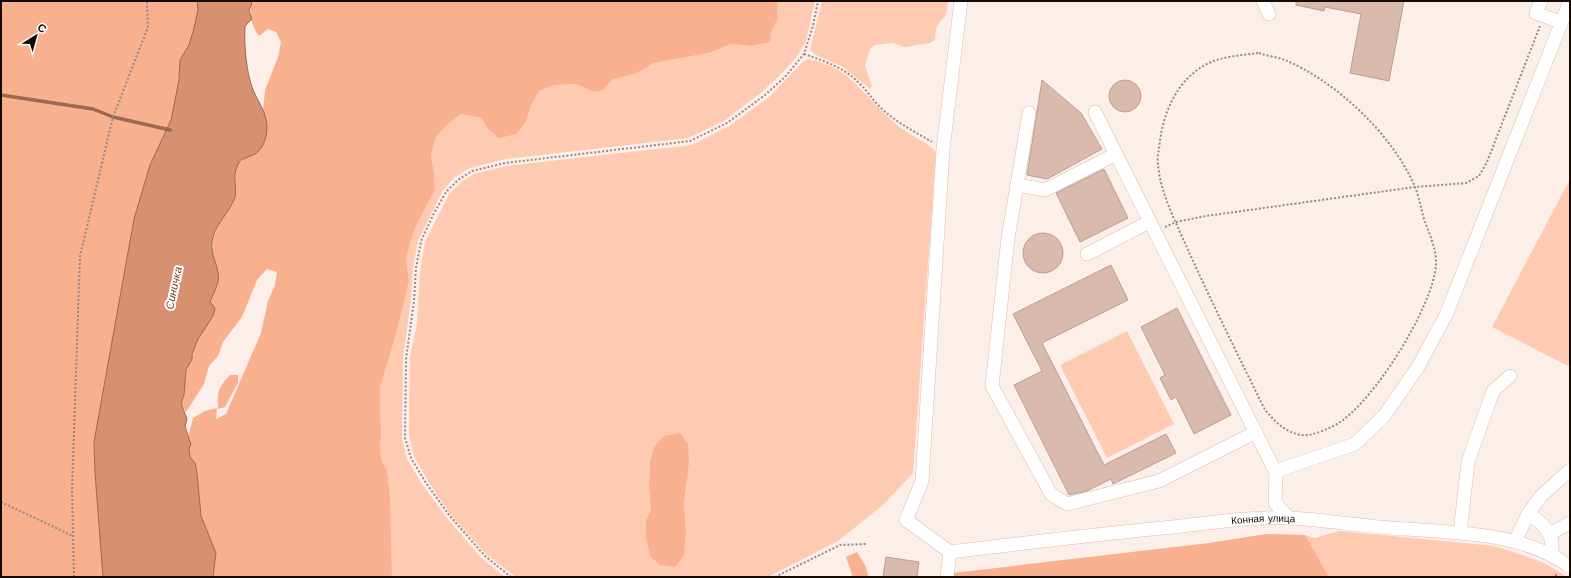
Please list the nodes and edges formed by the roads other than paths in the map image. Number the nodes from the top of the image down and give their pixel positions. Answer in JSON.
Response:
{"nodes":[{"id":1,"x":960,"y":1,"type":"edge"},
{"id":2,"x":1263,"y":1,"type":"edge"},
{"id":3,"x":1540,"y":1,"type":"edge"},
{"id":4,"x":1570,"y":1,"type":"edge"},
{"id":5,"x":1269,"y":14,"type":"dead end"},
{"id":6,"x":1560,"y":22,"type":"junction"},
{"id":7,"x":1094,"y":112,"type":"dead end"},
{"id":8,"x":1029,"y":113,"type":"dead end"},
{"id":9,"x":1116,"y":154,"type":"junction"},
{"id":10,"x":1017,"y":185,"type":"junction"},
{"id":11,"x":1152,"y":227,"type":"junction"},
{"id":12,"x":1086,"y":254,"type":"dead end"},
{"id":13,"x":1510,"y":376,"type":"dead end"},
{"id":14,"x":1256,"y":432,"type":"junction"},
{"id":15,"x":1570,"y":470,"type":"edge"},
{"id":16,"x":1276,"y":473,"type":"junction"},
{"id":17,"x":1528,"y":514,"type":"junction"},
{"id":18,"x":1289,"y":518,"type":"junction"},
{"id":19,"x":1570,"y":523,"type":"edge"},
{"id":20,"x":1460,"y":533,"type":"junction"},
{"id":21,"x":1549,"y":534,"type":"junction"},
{"id":22,"x":1515,"y":541,"type":"junction"},
{"id":23,"x":950,"y":552,"type":"junction"},
{"id":24,"x":1551,"y":555,"type":"junction"},
{"id":25,"x":1570,"y":567,"type":"edge"},
{"id":26,"x":947,"y":577,"type":"edge"}],
"edges":[{"from":1,"to":23,"type":"street"},
{"from":2,"to":5,"type":"street"},
{"from":3,"to":6,"type":"street"},
{"from":4,"to":6,"type":"street"},
{"from":6,"to":16,"type":"street"},
{"from":7,"to":9,"type":"street"},
{"from":8,"to":10,"type":"street"},
{"from":9,"to":10,"type":"street"},
{"from":9,"to":11,"type":"street"},
{"from":10,"to":14,"type":"street"},
{"from":11,"to":12,"type":"street"},
{"from":11,"to":14,"type":"street"},
{"from":13,"to":20,"type":"street"},
{"from":14,"to":16,"type":"street"},
{"from":15,"to":17,"type":"street"},
{"from":16,"to":18,"type":"street"},
{"from":17,"to":21,"type":"street"},
{"from":17,"to":22,"type":"street"},
{"from":18,"to":20,"type":"street","name":"Конная улица"},
{"from":18,"to":23,"type":"street","name":"Конная улица"},
{"from":19,"to":21,"type":"street"},
{"from":20,"to":22,"type":"street","name":"Конная улица"},
{"from":21,"to":24,"type":"street"},
{"from":22,"to":24,"type":"street","name":"Конная улица"},
{"from":23,"to":26,"type":"street"},
{"from":24,"to":25,"type":"street","name":"Конная улица"}]}
